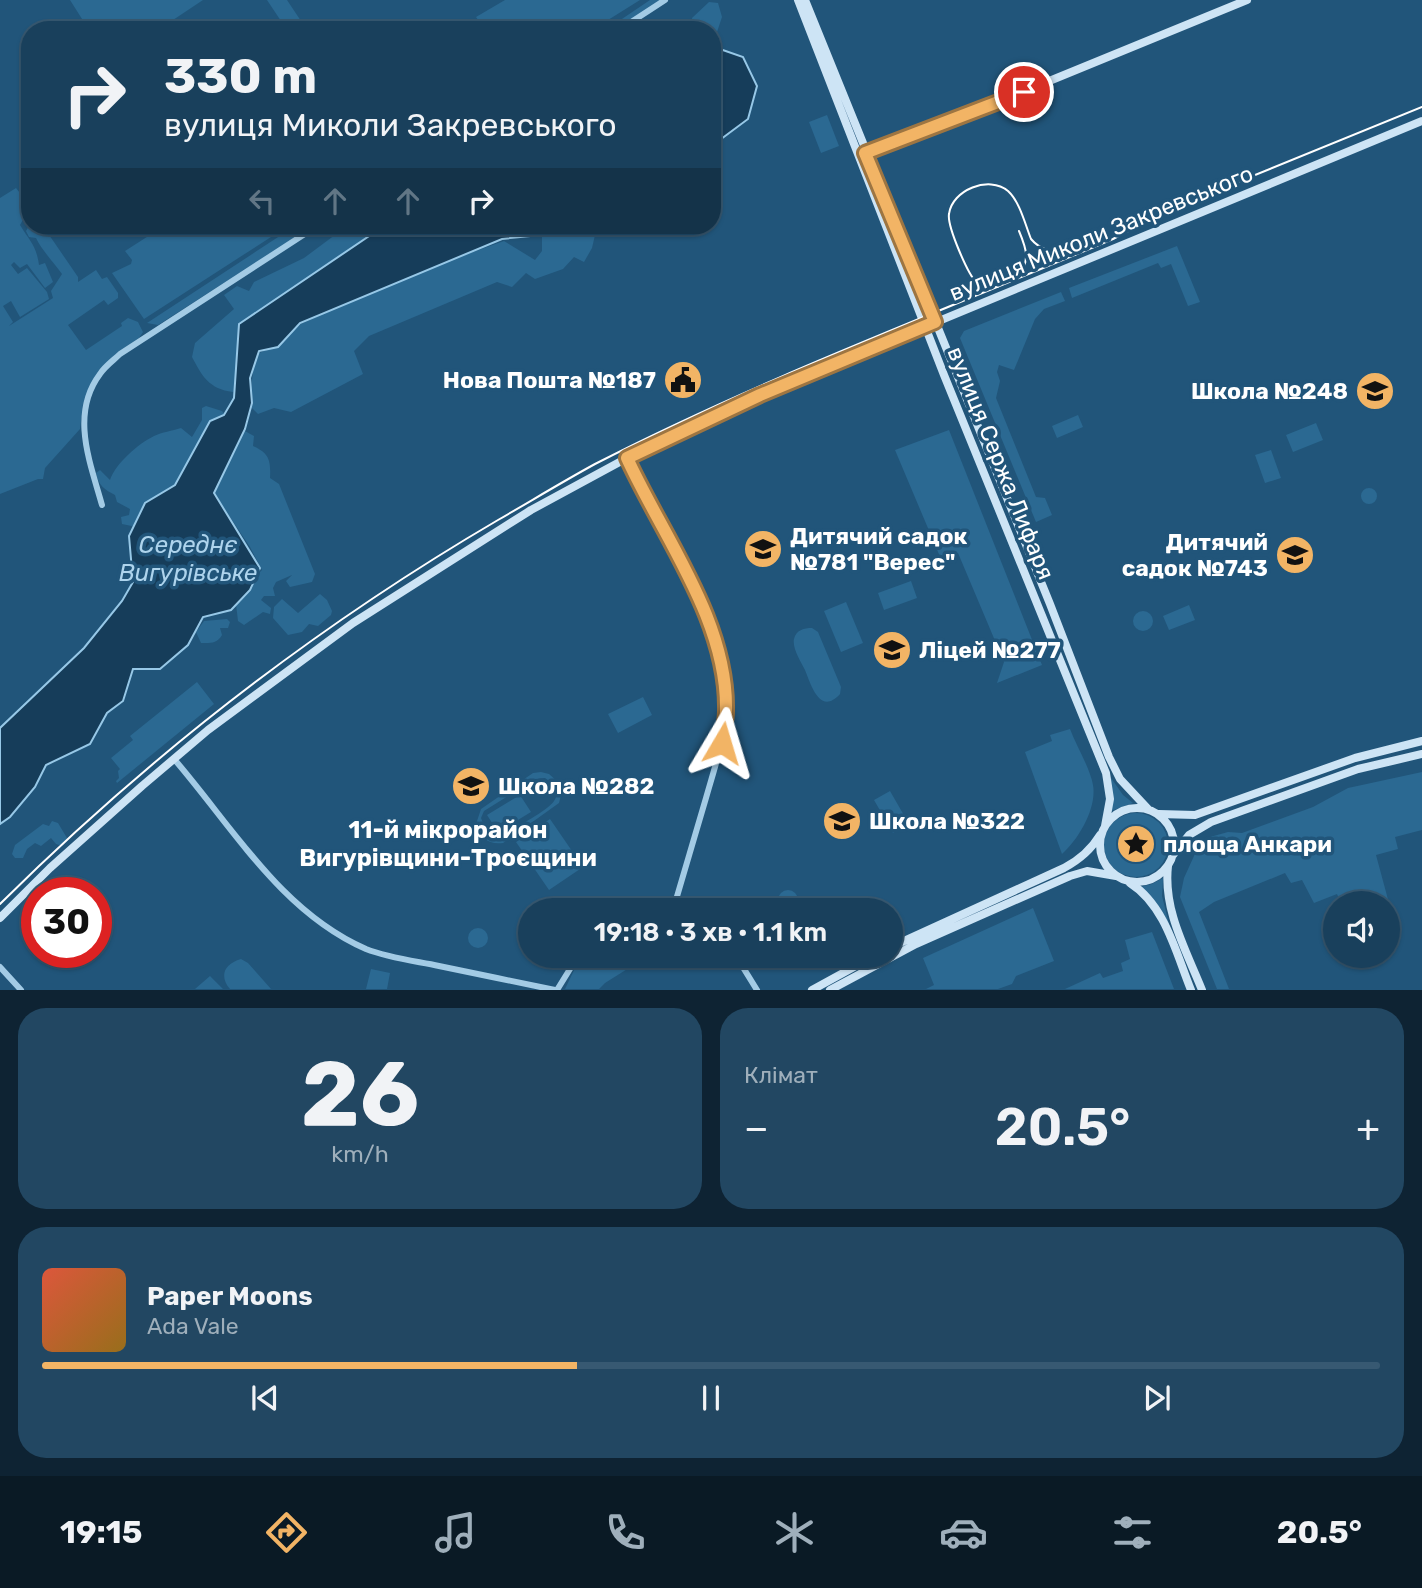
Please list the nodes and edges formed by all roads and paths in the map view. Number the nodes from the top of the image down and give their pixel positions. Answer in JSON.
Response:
{"nodes":[{"id":1,"x":665,"y":0,"type":"edge"},
{"id":2,"x":798,"y":0,"type":"edge"},
{"id":3,"x":805,"y":0,"type":"edge"},
{"id":4,"x":1248,"y":0,"type":"edge"},
{"id":5,"x":633,"y":21,"type":"edge"},
{"id":6,"x":1422,"y":121,"type":"edge"},
{"id":7,"x":862,"y":154,"type":"junction"},
{"id":8,"x":303,"y":235,"type":"edge"},
{"id":9,"x":935,"y":322,"type":"junction"},
{"id":10,"x":925,"y":326,"type":"junction"},
{"id":11,"x":627,"y":458,"type":"junction"},
{"id":12,"x":102,"y":505,"type":"dead end"},
{"id":13,"x":1422,"y":741,"type":"edge"},
{"id":14,"x":1422,"y":754,"type":"edge"},
{"id":15,"x":174,"y":759,"type":"junction"},
{"id":16,"x":1148,"y":809,"type":"junction"},
{"id":17,"x":1159,"y":814,"type":"junction"},
{"id":18,"x":1105,"y":826,"type":"junction"},
{"id":19,"x":1100,"y":835,"type":"junction"},
{"id":20,"x":1173,"y":855,"type":"junction"},
{"id":21,"x":1168,"y":866,"type":"junction"},
{"id":22,"x":1116,"y":876,"type":"junction"},
{"id":23,"x":1127,"y":881,"type":"junction"},
{"id":24,"x":676,"y":898,"type":"edge"},
{"id":25,"x":0,"y":918,"type":"edge"},
{"id":26,"x":903,"y":942,"type":"edge"},
{"id":27,"x":0,"y":967,"type":"edge"},
{"id":28,"x":570,"y":968,"type":"edge"},
{"id":29,"x":744,"y":968,"type":"edge"},
{"id":30,"x":851,"y":968,"type":"edge"},
{"id":31,"x":21,"y":989,"type":"edge"},
{"id":32,"x":556,"y":989,"type":"edge"},
{"id":33,"x":757,"y":989,"type":"edge"},
{"id":34,"x":812,"y":989,"type":"edge"},
{"id":35,"x":830,"y":989,"type":"edge"},
{"id":36,"x":1191,"y":989,"type":"edge"},
{"id":37,"x":1202,"y":989,"type":"edge"}],
"edges":[{"from":1,"to":5,"type":"street"},
{"from":2,"to":7,"type":"street","name":"вулиця Сержа Лифаря"},
{"from":3,"to":7,"type":"street","name":"вулиця Сержа Лифаря"},
{"from":4,"to":7,"type":"street"},
{"from":6,"to":9,"type":"street","name":"вулиця Миколи Закревського"},
{"from":7,"to":9,"type":"street","name":"вулиця Сержа Лифаря"},
{"from":7,"to":10,"type":"street","name":"вулиця Сержа Лифаря"},
{"from":8,"to":12,"type":"street"},
{"from":9,"to":10,"type":"street","name":"вулиця Миколи Закревського"},
{"from":9,"to":16,"type":"street","name":"вулиця Сержа Лифаря"},
{"from":10,"to":11,"type":"street","name":"вулиця Миколи Закревського"},
{"from":10,"to":18,"type":"street","name":"вулиця Сержа Лифаря"},
{"from":11,"to":15,"type":"street","name":"вулиця Миколи Закревського"},
{"from":11,"to":24,"type":"street"},
{"from":13,"to":17,"type":"street"},
{"from":14,"to":20,"type":"street"},
{"from":15,"to":25,"type":"street","name":"вулиця Миколи Закревського"},
{"from":15,"to":32,"type":"street"},
{"from":16,"to":17,"type":"street"},
{"from":16,"to":18,"type":"street"},
{"from":17,"to":20,"type":"street"},
{"from":18,"to":19,"type":"street"},
{"from":19,"to":22,"type":"street"},
{"from":19,"to":26,"type":"street"},
{"from":20,"to":21,"type":"street"},
{"from":21,"to":23,"type":"street"},
{"from":21,"to":37,"type":"street"},
{"from":22,"to":23,"type":"street"},
{"from":22,"to":35,"type":"street"},
{"from":23,"to":36,"type":"street"},
{"from":27,"to":31,"type":"street"},
{"from":28,"to":32,"type":"street"},
{"from":29,"to":33,"type":"street"},
{"from":30,"to":34,"type":"street"}]}
